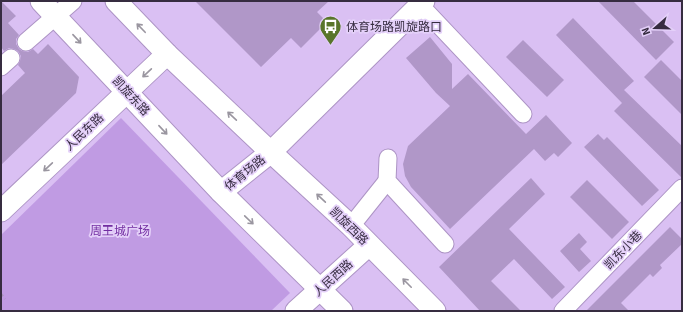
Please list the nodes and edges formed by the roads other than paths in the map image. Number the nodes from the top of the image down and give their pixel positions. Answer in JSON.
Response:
{"nodes":[{"id":1,"x":41,"y":1,"type":"edge"},
{"id":2,"x":73,"y":1,"type":"edge"},
{"id":3,"x":116,"y":1,"type":"edge"},
{"id":4,"x":416,"y":2,"type":"edge"},
{"id":5,"x":55,"y":16,"type":"junction"},
{"id":6,"x":26,"y":42,"type":"dead end"},
{"id":7,"x":167,"y":54,"type":"junction"},
{"id":8,"x":127,"y":92,"type":"junction"},
{"id":9,"x":523,"y":114,"type":"dead end"},
{"id":10,"x":266,"y":148,"type":"junction"},
{"id":11,"x":388,"y":158,"type":"dead end"},
{"id":12,"x":386,"y":181,"type":"junction"},
{"id":13,"x":682,"y":188,"type":"edge"},
{"id":14,"x":221,"y":192,"type":"junction"},
{"id":15,"x":1,"y":211,"type":"edge"},
{"id":16,"x":351,"y":226,"type":"junction"},
{"id":17,"x":444,"y":244,"type":"dead end"},
{"id":18,"x":369,"y":245,"type":"junction"},
{"id":19,"x":320,"y":289,"type":"junction"},
{"id":20,"x":296,"y":311,"type":"edge"},
{"id":21,"x":342,"y":311,"type":"edge"},
{"id":22,"x":435,"y":311,"type":"edge"},
{"id":23,"x":564,"y":311,"type":"edge"}],
"edges":[{"from":1,"to":5,"type":"main road","name":"凯旋东路"},
{"from":2,"to":5,"type":"lane"},
{"from":7,"to":3,"type":"main road","one_way":true},
{"from":4,"to":9,"type":"lane"},
{"from":4,"to":10,"type":"main road","name":"体育场路"},
{"from":5,"to":6,"type":"lane"},
{"from":5,"to":8,"type":"main road","name":"凯旋东路","one_way":true},
{"from":7,"to":8,"type":"main road","name":"人民东路","one_way":true},
{"from":10,"to":7,"type":"main road","one_way":true},
{"from":8,"to":14,"type":"main road","name":"凯旋东路","one_way":true},
{"from":8,"to":15,"type":"main road","name":"人民东路","one_way":true},
{"from":10,"to":14,"type":"main road","name":"体育场路"},
{"from":16,"to":10,"type":"main road","name":"凯旋西路","one_way":true},
{"from":11,"to":12,"type":"lane"},
{"from":12,"to":16,"type":"lane"},
{"from":12,"to":17,"type":"lane"},
{"from":13,"to":23,"type":"lane","name":"凯东小巷"},
{"from":14,"to":19,"type":"main road","one_way":true},
{"from":16,"to":18,"type":"main road","name":"凯旋西路"},
{"from":18,"to":19,"type":"main road","name":"人民西路"},
{"from":22,"to":18,"type":"main road","name":"凯旋西路","one_way":true},
{"from":19,"to":20,"type":"main road","name":"人民西路"},
{"from":19,"to":21,"type":"main road"}]}
